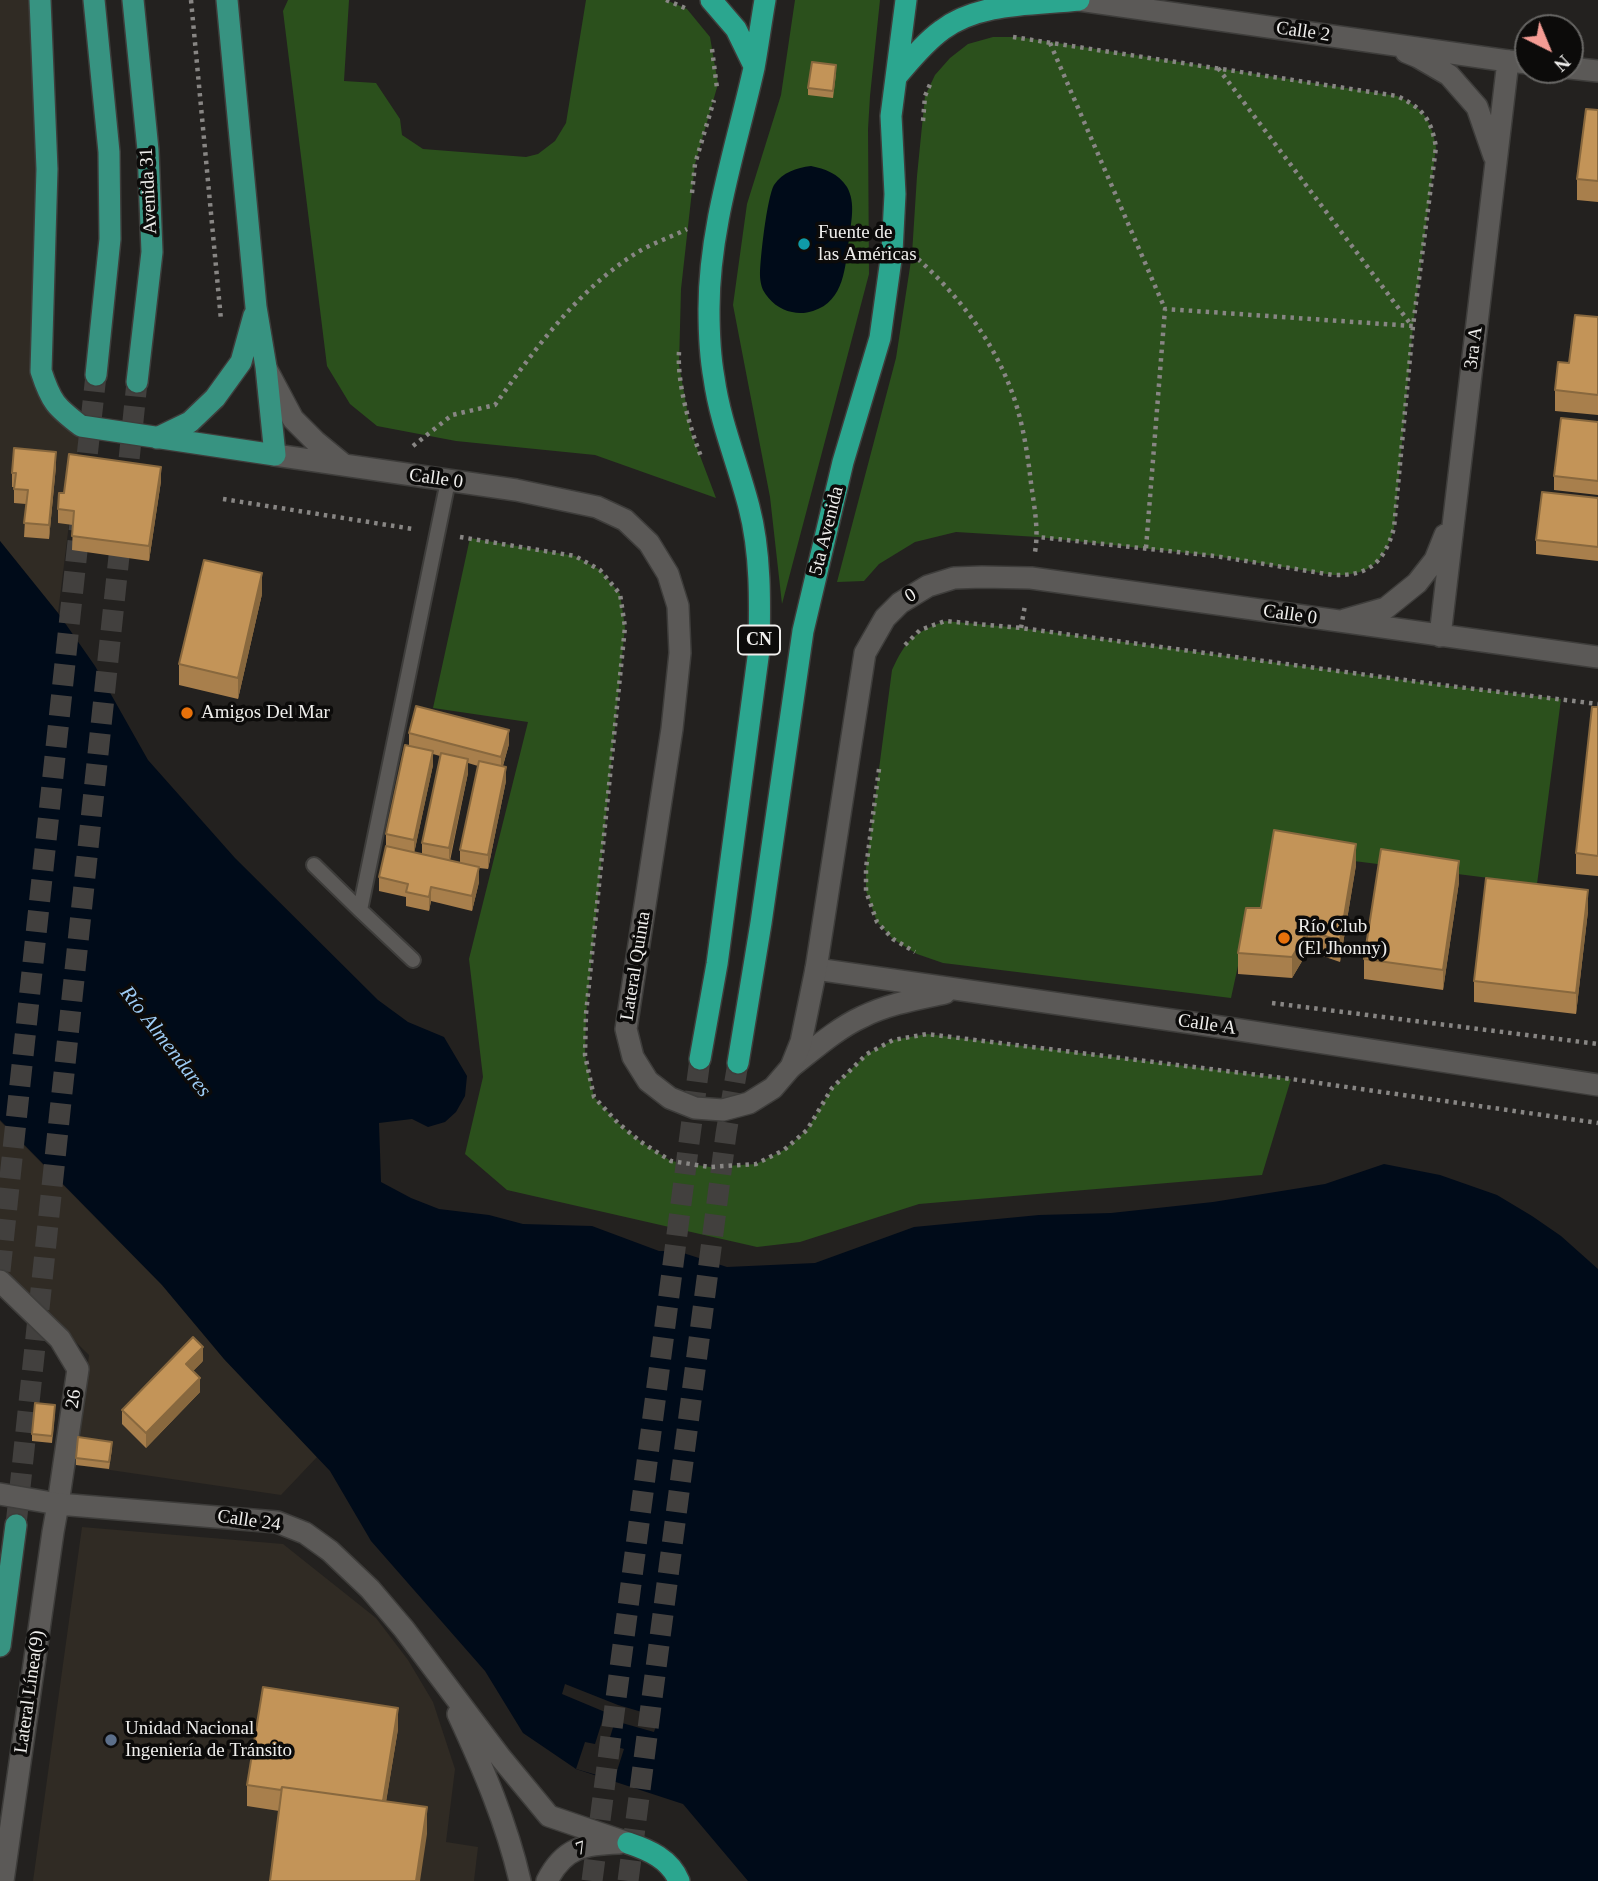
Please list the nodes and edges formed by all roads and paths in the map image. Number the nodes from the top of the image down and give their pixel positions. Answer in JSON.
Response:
{"nodes":[{"id":1,"x":40,"y":0,"type":"edge"},
{"id":2,"x":94,"y":0,"type":"edge"},
{"id":3,"x":133,"y":0,"type":"edge"},
{"id":4,"x":191,"y":0,"type":"edge"},
{"id":5,"x":227,"y":0,"type":"edge"},
{"id":6,"x":243,"y":0,"type":"edge"},
{"id":7,"x":666,"y":0,"type":"edge"},
{"id":8,"x":711,"y":0,"type":"edge"},
{"id":9,"x":765,"y":0,"type":"edge"},
{"id":10,"x":906,"y":0,"type":"edge"},
{"id":11,"x":1079,"y":0,"type":"edge"},
{"id":12,"x":687,"y":9,"type":"dead end"},
{"id":13,"x":230,"y":26,"type":"junction"},
{"id":14,"x":710,"y":37,"type":"dead end"},
{"id":15,"x":1006,"y":37,"type":"dead end"},
{"id":16,"x":1050,"y":42,"type":"junction"},
{"id":17,"x":1381,"y":43,"type":"junction"},
{"id":18,"x":1514,"y":61,"type":"edge"},
{"id":19,"x":754,"y":66,"type":"junction"},
{"id":20,"x":1218,"y":68,"type":"junction"},
{"id":21,"x":935,"y":75,"type":"dead end"},
{"id":22,"x":896,"y":77,"type":"junction"},
{"id":23,"x":1514,"y":80,"type":"edge"},
{"id":24,"x":922,"y":133,"type":"dead end"},
{"id":25,"x":1496,"y":162,"type":"junction"},
{"id":26,"x":690,"y":203,"type":"dead end"},
{"id":27,"x":689,"y":216,"type":"dead end"},
{"id":28,"x":688,"y":229,"type":"junction"},
{"id":29,"x":687,"y":243,"type":"dead end"},
{"id":30,"x":912,"y":254,"type":"dead end"},
{"id":31,"x":257,"y":307,"type":"junction"},
{"id":32,"x":1164,"y":309,"type":"junction"},
{"id":33,"x":1413,"y":326,"type":"junction"},
{"id":34,"x":220,"y":327,"type":"dead end"},
{"id":35,"x":680,"y":351,"type":"dead end"},
{"id":36,"x":265,"y":367,"type":"junction"},
{"id":37,"x":96,"y":375,"type":"tunnel mouth"},
{"id":38,"x":137,"y":383,"type":"tunnel mouth"},
{"id":39,"x":157,"y":438,"type":"junction"},
{"id":40,"x":275,"y":455,"type":"junction"},
{"id":41,"x":344,"y":465,"type":"junction"},
{"id":42,"x":704,"y":465,"type":"dead end"},
{"id":43,"x":396,"y":473,"type":"junction"},
{"id":44,"x":448,"y":481,"type":"junction"},
{"id":45,"x":1457,"y":503,"type":"junction"},
{"id":46,"x":597,"y":507,"type":"joint"},
{"id":47,"x":1038,"y":537,"type":"junction"},
{"id":48,"x":1146,"y":548,"type":"junction"},
{"id":49,"x":982,"y":577,"type":"joint"},
{"id":50,"x":1031,"y":578,"type":"junction"},
{"id":51,"x":1338,"y":622,"type":"junction"},
{"id":52,"x":1021,"y":628,"type":"junction"},
{"id":53,"x":1440,"y":636,"type":"junction"},
{"id":54,"x":902,"y":648,"type":"dead end"},
{"id":55,"x":865,"y":653,"type":"joint"},
{"id":56,"x":1598,"y":657,"type":"edge"},
{"id":57,"x":1598,"y":705,"type":"edge"},
{"id":58,"x":880,"y":762,"type":"dead end"},
{"id":59,"x":314,"y":864,"type":"dead end"},
{"id":60,"x":360,"y":910,"type":"junction"},
{"id":61,"x":917,"y":954,"type":"dead end"},
{"id":62,"x":414,"y":960,"type":"dead end"},
{"id":63,"x":816,"y":969,"type":"junction"},
{"id":64,"x":961,"y":990,"type":"junction"},
{"id":65,"x":1272,"y":1003,"type":"dead end"},
{"id":66,"x":1598,"y":1044,"type":"edge"},
{"id":67,"x":699,"y":1059,"type":"tunnel mouth"},
{"id":68,"x":738,"y":1063,"type":"tunnel mouth"},
{"id":69,"x":791,"y":1068,"type":"junction"},
{"id":70,"x":1598,"y":1085,"type":"edge"},
{"id":71,"x":0,"y":1281,"type":"edge"},
{"id":72,"x":0,"y":1494,"type":"edge"},
{"id":73,"x":58,"y":1504,"type":"junction"},
{"id":74,"x":16,"y":1525,"type":"tunnel mouth"},
{"id":75,"x":0,"y":1646,"type":"edge"},
{"id":76,"x":437,"y":1671,"type":"junction"},
{"id":77,"x":628,"y":1843,"type":"junction"},
{"id":78,"x":3,"y":1881,"type":"edge"},
{"id":79,"x":520,"y":1881,"type":"edge"},
{"id":80,"x":547,"y":1881,"type":"edge"},
{"id":81,"x":679,"y":1881,"type":"edge"}],
"edges":[{"from":1,"to":39,"type":"main road"},
{"from":2,"to":37,"type":"main road","name":"Avenida 31"},
{"from":3,"to":38,"type":"main road","name":"Avenida 31"},
{"from":4,"to":34,"type":"path"},
{"from":5,"to":13,"type":"main road"},
{"from":6,"to":13,"type":"main road"},
{"from":7,"to":12,"type":"path"},
{"from":8,"to":19,"type":"highway"},
{"from":9,"to":19,"type":"highway","number":"CN"},
{"from":10,"to":22,"type":"highway","name":"5ta Avenida","number":"CN"},
{"from":11,"to":17,"type":"main road","name":"Calle 2"},
{"from":11,"to":22,"type":"highway"},
{"from":13,"to":31,"type":"main road"},
{"from":14,"to":26,"type":"path"},
{"from":15,"to":16,"type":"path"},
{"from":16,"to":20,"type":"path"},
{"from":16,"to":32,"type":"path"},
{"from":17,"to":18,"type":"main road","name":"Calle 2"},
{"from":17,"to":25,"type":"main road"},
{"from":19,"to":67,"type":"highway","number":"CN"},
{"from":20,"to":33,"type":"path"},
{"from":20,"to":33,"type":"path"},
{"from":21,"to":24,"type":"path"},
{"from":22,"to":68,"type":"highway","name":"5ta Avenida","number":"CN"},
{"from":23,"to":25,"type":"main road","name":"3ra A"},
{"from":25,"to":45,"type":"main road","name":"3ra A"},
{"from":27,"to":28,"type":"path"},
{"from":28,"to":29,"type":"path"},
{"from":28,"to":43,"type":"path"},
{"from":30,"to":47,"type":"path"},
{"from":31,"to":36,"type":"main road"},
{"from":31,"to":39,"type":"main road"},
{"from":32,"to":33,"type":"path"},
{"from":32,"to":48,"type":"path"},
{"from":33,"to":48,"type":"path"},
{"from":35,"to":42,"type":"path"},
{"from":36,"to":40,"type":"main road"},
{"from":36,"to":41,"type":"main road"},
{"from":39,"to":40,"type":"main road"},
{"from":40,"to":41,"type":"main road","name":"Calle 0"},
{"from":41,"to":43,"type":"main road","name":"Calle 0"},
{"from":43,"to":44,"type":"main road","name":"Calle 0"},
{"from":44,"to":46,"type":"main road","name":"Calle 0"},
{"from":44,"to":60,"type":"lane"},
{"from":45,"to":51,"type":"main road"},
{"from":45,"to":53,"type":"main road","name":"3ra A"},
{"from":46,"to":69,"type":"main road","name":"Lateral Quinta"},
{"from":47,"to":48,"type":"path"},
{"from":47,"to":50,"type":"path"},
{"from":49,"to":50,"type":"main road","name":"Calle 0"},
{"from":49,"to":55,"type":"main road","name":"0"},
{"from":50,"to":51,"type":"main road","name":"Calle 0"},
{"from":50,"to":52,"type":"path"},
{"from":51,"to":53,"type":"main road","name":"Calle 0"},
{"from":52,"to":54,"type":"path"},
{"from":52,"to":57,"type":"path"},
{"from":53,"to":56,"type":"main road","name":"Calle 0"},
{"from":55,"to":63,"type":"main road","name":"Lateral Quinta"},
{"from":58,"to":61,"type":"path"},
{"from":59,"to":60,"type":"lane"},
{"from":60,"to":62,"type":"lane"},
{"from":63,"to":64,"type":"main road","name":"Calle A"},
{"from":63,"to":69,"type":"main road","name":"Lateral Quinta"},
{"from":64,"to":69,"type":"main road"},
{"from":64,"to":70,"type":"main road","name":"Calle A"},
{"from":65,"to":66,"type":"path"},
{"from":71,"to":73,"type":"main road","name":"26"},
{"from":72,"to":73,"type":"main road","name":"Calle 24"},
{"from":73,"to":76,"type":"main road","name":"Calle 24"},
{"from":73,"to":78,"type":"main road","name":"Lateral Línea(9)"},
{"from":74,"to":75,"type":"main road"},
{"from":76,"to":77,"type":"main road","name":"Calle 24"},
{"from":76,"to":79,"type":"main road","name":"Calle 24"},
{"from":77,"to":80,"type":"main road","name":"7"},
{"from":77,"to":81,"type":"highway"}]}
